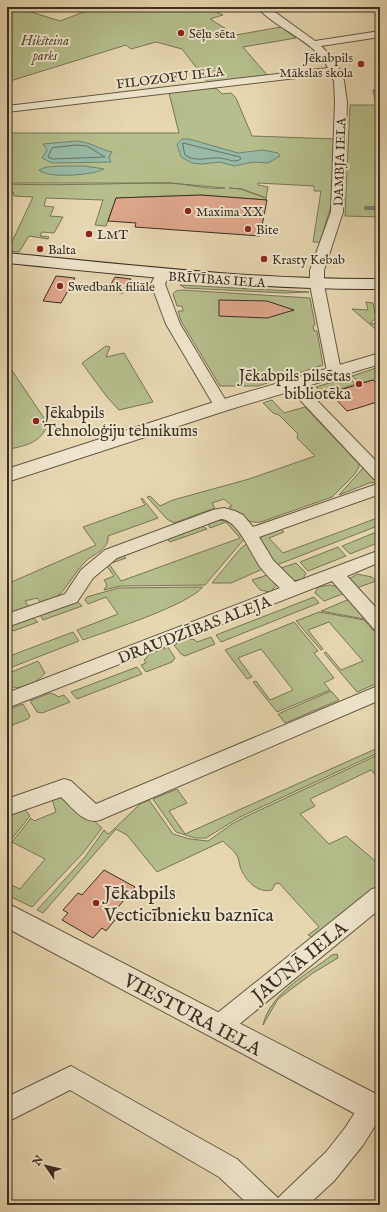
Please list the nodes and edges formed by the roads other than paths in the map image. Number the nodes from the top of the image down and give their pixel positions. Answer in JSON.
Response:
{"nodes":[{"id":1,"x":262,"y":7,"type":"edge"},
{"id":2,"x":380,"y":34,"type":"edge"},
{"id":3,"x":313,"y":44,"type":"junction"},
{"id":4,"x":335,"y":70,"type":"junction"},
{"id":5,"x":7,"y":109,"type":"edge"},
{"id":6,"x":7,"y":258,"type":"edge"},
{"id":7,"x":162,"y":275,"type":"junction"},
{"id":8,"x":380,"y":284,"type":"edge"},
{"id":9,"x":317,"y":285,"type":"junction"},
{"id":10,"x":380,"y":358,"type":"edge"},
{"id":11,"x":334,"y":371,"type":"junction"},
{"id":12,"x":293,"y":384,"type":"junction"},
{"id":13,"x":221,"y":406,"type":"junction"},
{"id":14,"x":380,"y":475,"type":"edge"},
{"id":15,"x":7,"y":476,"type":"edge"},
{"id":16,"x":380,"y":488,"type":"edge"},
{"id":17,"x":250,"y":534,"type":"junction"},
{"id":18,"x":380,"y":556,"type":"edge"},
{"id":19,"x":335,"y":574,"type":"junction"},
{"id":20,"x":292,"y":590,"type":"junction"},
{"id":21,"x":7,"y":621,"type":"edge"},
{"id":22,"x":380,"y":624,"type":"edge"},
{"id":23,"x":380,"y":692,"type":"edge"},
{"id":24,"x":7,"y":701,"type":"edge"},
{"id":25,"x":7,"y":808,"type":"edge"},
{"id":26,"x":380,"y":896,"type":"edge"},
{"id":27,"x":7,"y":915,"type":"edge"},
{"id":28,"x":218,"y":1027,"type":"junction"},
{"id":29,"x":7,"y":1110,"type":"edge"},
{"id":30,"x":376,"y":1110,"type":"edge"},
{"id":31,"x":268,"y":1205,"type":"edge"},
{"id":32,"x":288,"y":1205,"type":"edge"}],
"edges":[{"from":1,"to":3,"type":"street","name":"DAMBJA IELA"},
{"from":2,"to":3,"type":"street"},
{"from":3,"to":4,"type":"street","name":"DAMBJA IELA"},
{"from":4,"to":5,"type":"street","name":"FILOZOFU IELA"},
{"from":4,"to":9,"type":"street","name":"DAMBJA IELA"},
{"from":6,"to":7,"type":"street","name":"BRĪVĪBAS IELA"},
{"from":7,"to":9,"type":"street","name":"BRĪVĪBAS IELA"},
{"from":7,"to":13,"type":"street"},
{"from":8,"to":9,"type":"street","name":"BRĪVĪBAS IELA"},
{"from":9,"to":11,"type":"street","name":"DAMBJA IELA"},
{"from":10,"to":11,"type":"street"},
{"from":11,"to":12,"type":"street"},
{"from":12,"to":13,"type":"street"},
{"from":12,"to":14,"type":"street"},
{"from":13,"to":15,"type":"street"},
{"from":16,"to":17,"type":"street"},
{"from":17,"to":20,"type":"street"},
{"from":17,"to":21,"type":"street"},
{"from":18,"to":19,"type":"street","name":"DRAUDZĪBAS ALEJA"},
{"from":19,"to":20,"type":"street","name":"DRAUDZĪBAS ALEJA"},
{"from":19,"to":22,"type":"street"},
{"from":20,"to":24,"type":"street","name":"DRAUDZĪBAS ALEJA"},
{"from":23,"to":25,"type":"street"},
{"from":26,"to":28,"type":"street","name":"JAUNĀ IELA"},
{"from":27,"to":28,"type":"street","name":"VIESTURA IELA"},
{"from":28,"to":30,"type":"street","name":"VIESTURA IELA"},
{"from":29,"to":31,"type":"street"},
{"from":30,"to":32,"type":"street"}]}
